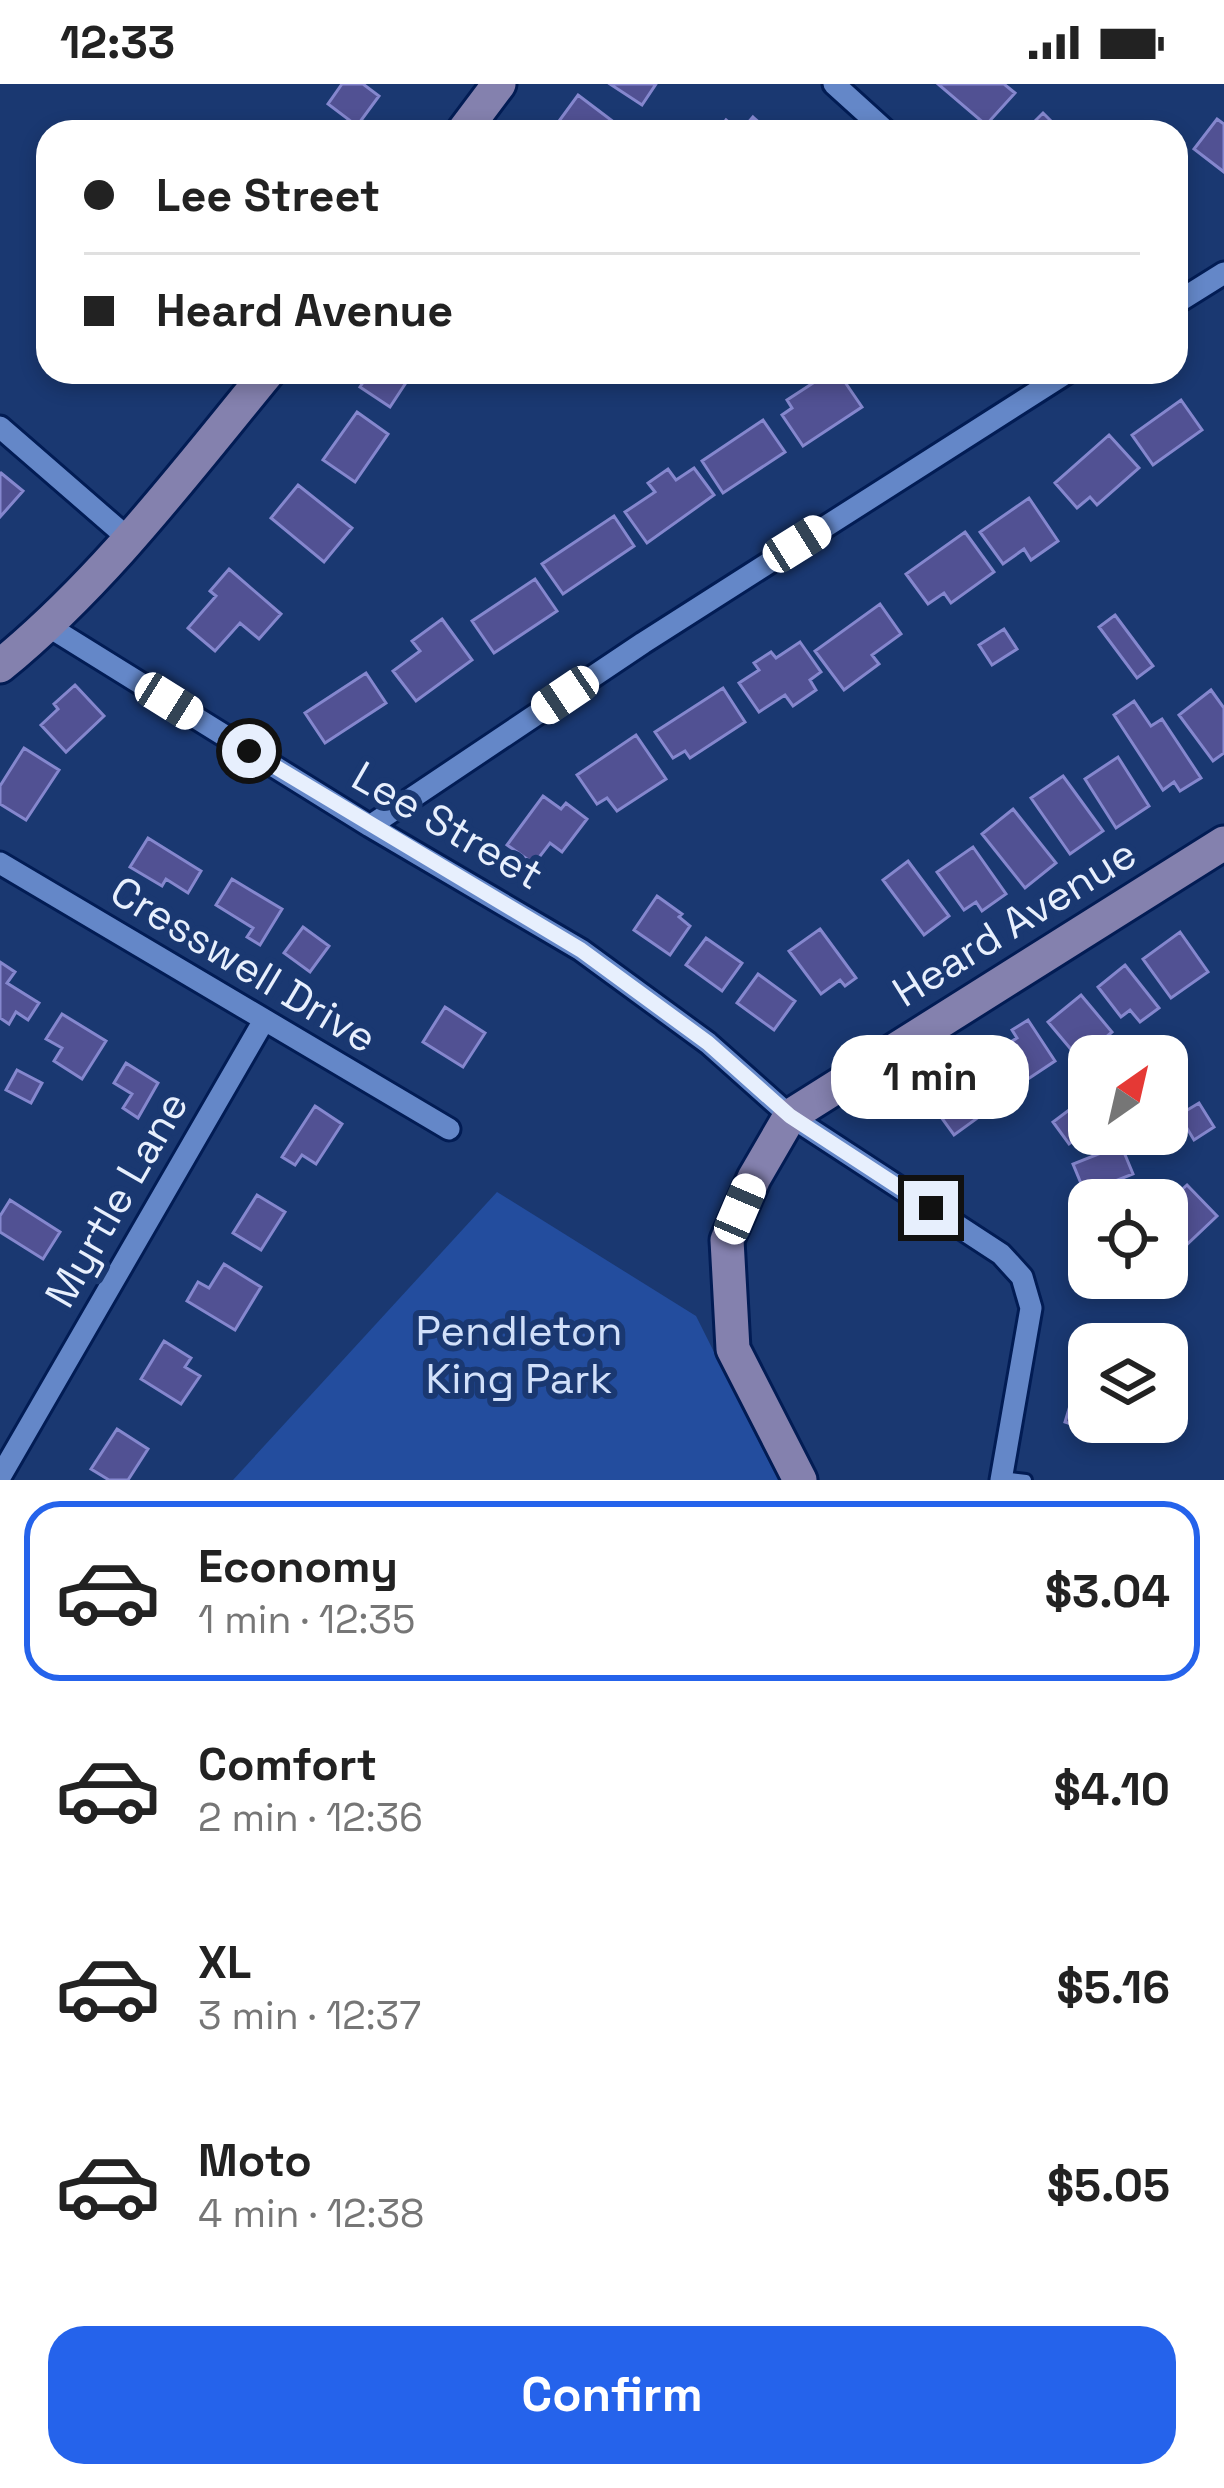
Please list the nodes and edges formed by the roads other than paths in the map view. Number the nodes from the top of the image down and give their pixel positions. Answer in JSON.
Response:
{"nodes":[{"id":1,"x":499,"y":84,"type":"edge"},
{"id":2,"x":834,"y":84,"type":"edge"},
{"id":3,"x":472,"y":120,"type":"edge"},
{"id":4,"x":873,"y":120,"type":"edge"},
{"id":5,"x":1224,"y":273,"type":"edge"},
{"id":6,"x":1188,"y":296,"type":"edge"},
{"id":7,"x":258,"y":384,"type":"edge"},
{"id":8,"x":1049,"y":384,"type":"edge"},
{"id":9,"x":0,"y":427,"type":"edge"},
{"id":10,"x":129,"y":539,"type":"junction"},
{"id":11,"x":48,"y":626,"type":"junction"},
{"id":12,"x":0,"y":666,"type":"edge"},
{"id":13,"x":370,"y":826,"type":"junction"},
{"id":14,"x":1224,"y":843,"type":"edge"},
{"id":15,"x":0,"y":863,"type":"edge"},
{"id":16,"x":263,"y":1022,"type":"junction"},
{"id":17,"x":790,"y":1116,"type":"junction"},
{"id":18,"x":449,"y":1130,"type":"dead end"},
{"id":19,"x":0,"y":1477,"type":"edge"},
{"id":20,"x":1002,"y":1479,"type":"edge"},
{"id":21,"x":800,"y":1480,"type":"edge"},
{"id":22,"x":1026,"y":1480,"type":"edge"}],
"edges":[{"from":1,"to":3,"type":"street"},
{"from":2,"to":4,"type":"street"},
{"from":5,"to":6,"type":"street"},
{"from":7,"to":10,"type":"street"},
{"from":8,"to":13,"type":"street"},
{"from":9,"to":10,"type":"street"},
{"from":10,"to":11,"type":"street"},
{"from":11,"to":12,"type":"street"},
{"from":11,"to":13,"type":"street","name":"Lee Street"},
{"from":13,"to":17,"type":"street","name":"Lee Street"},
{"from":14,"to":17,"type":"street","name":"Heard Avenue"},
{"from":15,"to":16,"type":"street","name":"Cresswell Drive"},
{"from":16,"to":18,"type":"street","name":"Cresswell Drive"},
{"from":16,"to":19,"type":"street","name":"Myrtle Lane"},
{"from":17,"to":20,"type":"street"},
{"from":17,"to":21,"type":"street","name":"Heard Avenue"},
{"from":20,"to":22,"type":"lane"}]}
